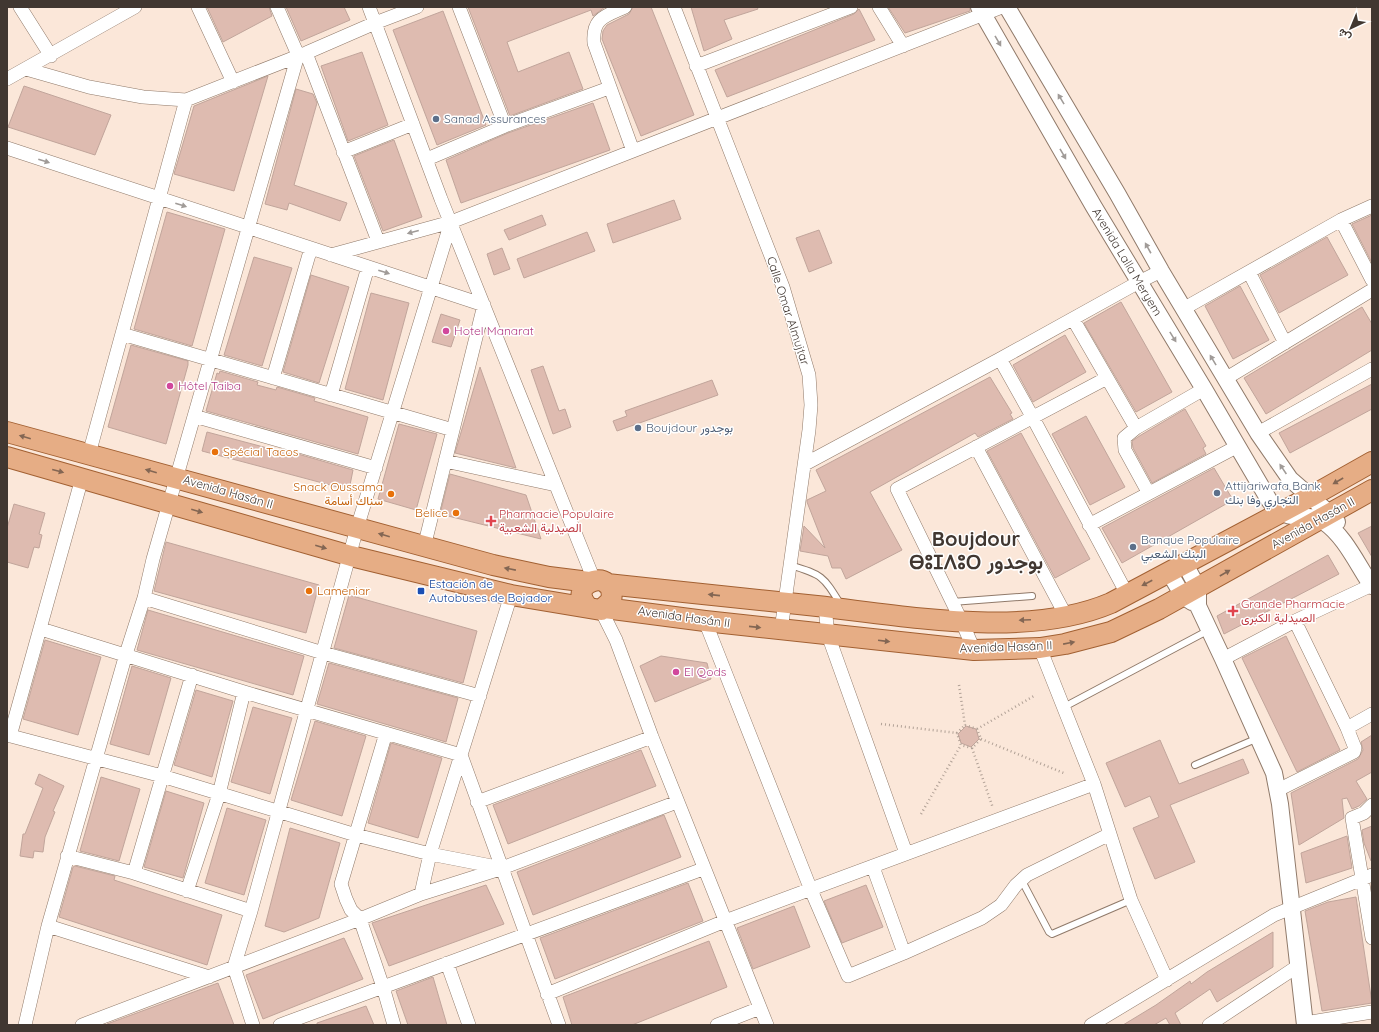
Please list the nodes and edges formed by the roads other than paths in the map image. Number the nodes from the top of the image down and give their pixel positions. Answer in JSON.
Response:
{"nodes":[{"id":1,"x":20,"y":7,"type":"edge"},
{"id":2,"x":135,"y":7,"type":"edge"},
{"id":3,"x":198,"y":7,"type":"edge"},
{"id":4,"x":277,"y":7,"type":"edge"},
{"id":5,"x":369,"y":7,"type":"edge"},
{"id":6,"x":418,"y":7,"type":"edge"},
{"id":7,"x":460,"y":7,"type":"edge"},
{"id":8,"x":625,"y":7,"type":"edge"},
{"id":9,"x":674,"y":7,"type":"edge"},
{"id":10,"x":851,"y":7,"type":"edge"},
{"id":11,"x":879,"y":7,"type":"edge"},
{"id":12,"x":1002,"y":7,"type":"edge"},
{"id":13,"x":1007,"y":7,"type":"edge"},
{"id":14,"x":981,"y":11,"type":"edge"},
{"id":15,"x":375,"y":23,"type":"junction"},
{"id":16,"x":903,"y":46,"type":"junction"},
{"id":17,"x":302,"y":54,"type":"junction"},
{"id":18,"x":51,"y":56,"type":"junction"},
{"id":19,"x":696,"y":66,"type":"junction"},
{"id":20,"x":26,"y":69,"type":"junction"},
{"id":21,"x":9,"y":76,"type":"edge"},
{"id":22,"x":233,"y":82,"type":"junction"},
{"id":23,"x":609,"y":88,"type":"junction"},
{"id":24,"x":186,"y":100,"type":"junction"},
{"id":25,"x":717,"y":118,"type":"junction"},
{"id":26,"x":414,"y":124,"type":"junction"},
{"id":27,"x":505,"y":126,"type":"junction"},
{"id":28,"x":7,"y":148,"type":"edge"},
{"id":29,"x":633,"y":151,"type":"junction"},
{"id":30,"x":343,"y":152,"type":"junction"},
{"id":31,"x":427,"y":159,"type":"junction"},
{"id":32,"x":159,"y":198,"type":"junction"},
{"id":33,"x":1372,"y":206,"type":"edge"},
{"id":34,"x":1341,"y":220,"type":"junction"},
{"id":35,"x":451,"y":222,"type":"junction"},
{"id":36,"x":248,"y":228,"type":"junction"},
{"id":37,"x":378,"y":241,"type":"junction"},
{"id":38,"x":311,"y":248,"type":"junction"},
{"id":39,"x":331,"y":255,"type":"junction"},
{"id":40,"x":368,"y":267,"type":"junction"},
{"id":41,"x":1161,"y":271,"type":"junction"},
{"id":42,"x":1249,"y":272,"type":"junction"},
{"id":43,"x":1372,"y":280,"type":"edge"},
{"id":44,"x":1139,"y":282,"type":"junction"},
{"id":45,"x":431,"y":287,"type":"junction"},
{"id":46,"x":1372,"y":290,"type":"edge"},
{"id":47,"x":484,"y":305,"type":"junction"},
{"id":48,"x":1183,"y":309,"type":"junction"},
{"id":49,"x":1073,"y":319,"type":"junction"},
{"id":50,"x":122,"y":334,"type":"junction"},
{"id":51,"x":1286,"y":343,"type":"junction"},
{"id":52,"x":1000,"y":359,"type":"junction"},
{"id":53,"x":210,"y":360,"type":"junction"},
{"id":54,"x":1372,"y":369,"type":"edge"},
{"id":55,"x":273,"y":378,"type":"junction"},
{"id":56,"x":1107,"y":378,"type":"junction"},
{"id":57,"x":1225,"y":379,"type":"junction"},
{"id":58,"x":1204,"y":389,"type":"junction"},
{"id":59,"x":331,"y":395,"type":"junction"},
{"id":60,"x":393,"y":413,"type":"junction"},
{"id":61,"x":194,"y":416,"type":"junction"},
{"id":62,"x":1034,"y":418,"type":"junction"},
{"id":63,"x":1136,"y":428,"type":"junction"},
{"id":64,"x":453,"y":430,"type":"junction"},
{"id":65,"x":7,"y":432,"type":"edge"},
{"id":66,"x":1258,"y":433,"type":"junction"},
{"id":67,"x":1238,"y":446,"type":"junction"},
{"id":68,"x":976,"y":448,"type":"junction"},
{"id":69,"x":89,"y":454,"type":"junction"},
{"id":70,"x":7,"y":457,"type":"edge"},
{"id":71,"x":445,"y":461,"type":"junction"},
{"id":72,"x":1372,"y":462,"type":"edge"},
{"id":73,"x":805,"y":464,"type":"junction"},
{"id":74,"x":376,"y":468,"type":"junction"},
{"id":75,"x":82,"y":478,"type":"junction"},
{"id":76,"x":176,"y":478,"type":"junction"},
{"id":77,"x":556,"y":485,"type":"junction"},
{"id":78,"x":1372,"y":490,"type":"edge"},
{"id":79,"x":1148,"y":492,"type":"junction"},
{"id":80,"x":1310,"y":497,"type":"junction"},
{"id":81,"x":169,"y":503,"type":"junction"},
{"id":82,"x":1281,"y":512,"type":"junction"},
{"id":83,"x":1323,"y":516,"type":"junction"},
{"id":84,"x":1089,"y":525,"type":"junction"},
{"id":85,"x":357,"y":528,"type":"junction"},
{"id":86,"x":424,"y":547,"type":"junction"},
{"id":87,"x":351,"y":556,"type":"junction"},
{"id":88,"x":790,"y":565,"type":"junction"},
{"id":89,"x":1177,"y":568,"type":"junction"},
{"id":90,"x":1372,"y":568,"type":"edge"},
{"id":91,"x":597,"y":582,"type":"junction"},
{"id":92,"x":1372,"y":586,"type":"edge"},
{"id":93,"x":1127,"y":594,"type":"junction"},
{"id":94,"x":511,"y":595,"type":"junction"},
{"id":95,"x":1032,"y":596,"type":"dead end"},
{"id":96,"x":1193,"y":597,"type":"junction"},
{"id":97,"x":144,"y":598,"type":"junction"},
{"id":98,"x":952,"y":602,"type":"junction"},
{"id":99,"x":784,"y":603,"type":"junction"},
{"id":100,"x":825,"y":607,"type":"junction"},
{"id":101,"x":598,"y":608,"type":"junction"},
{"id":102,"x":844,"y":609,"type":"junction"},
{"id":103,"x":1066,"y":616,"type":"junction"},
{"id":104,"x":704,"y":621,"type":"junction"},
{"id":105,"x":1295,"y":621,"type":"junction"},
{"id":106,"x":962,"y":622,"type":"junction"},
{"id":107,"x":41,"y":629,"type":"junction"},
{"id":108,"x":781,"y":630,"type":"junction"},
{"id":109,"x":1209,"y":630,"type":"junction"},
{"id":110,"x":828,"y":635,"type":"junction"},
{"id":111,"x":1040,"y":648,"type":"junction"},
{"id":112,"x":974,"y":650,"type":"junction"},
{"id":113,"x":323,"y":653,"type":"junction"},
{"id":114,"x":126,"y":654,"type":"junction"},
{"id":115,"x":1223,"y":659,"type":"junction"},
{"id":116,"x":192,"y":675,"type":"junction"},
{"id":117,"x":244,"y":692,"type":"junction"},
{"id":118,"x":480,"y":696,"type":"junction"},
{"id":119,"x":1064,"y":707,"type":"junction"},
{"id":120,"x":307,"y":709,"type":"junction"},
{"id":121,"x":1372,"y":714,"type":"edge"},
{"id":122,"x":1347,"y":728,"type":"junction"},
{"id":123,"x":386,"y":733,"type":"junction"},
{"id":124,"x":9,"y":735,"type":"edge"},
{"id":125,"x":652,"y":737,"type":"junction"},
{"id":126,"x":1258,"y":738,"type":"junction"},
{"id":127,"x":461,"y":755,"type":"junction"},
{"id":128,"x":97,"y":758,"type":"junction"},
{"id":129,"x":1195,"y":765,"type":"dead end"},
{"id":130,"x":162,"y":776,"type":"junction"},
{"id":131,"x":1094,"y":784,"type":"junction"},
{"id":132,"x":1278,"y":790,"type":"junction"},
{"id":133,"x":219,"y":794,"type":"junction"},
{"id":134,"x":477,"y":802,"type":"junction"},
{"id":135,"x":677,"y":802,"type":"junction"},
{"id":136,"x":1372,"y":805,"type":"edge"},
{"id":137,"x":277,"y":812,"type":"junction"},
{"id":138,"x":1110,"y":834,"type":"junction"},
{"id":139,"x":356,"y":835,"type":"junction"},
{"id":140,"x":430,"y":854,"type":"junction"},
{"id":141,"x":906,"y":854,"type":"junction"},
{"id":142,"x":68,"y":856,"type":"junction"},
{"id":143,"x":874,"y":867,"type":"junction"},
{"id":144,"x":502,"y":868,"type":"junction"},
{"id":145,"x":703,"y":869,"type":"junction"},
{"id":146,"x":134,"y":873,"type":"junction"},
{"id":147,"x":1367,"y":876,"type":"edge"},
{"id":148,"x":1021,"y":879,"type":"junction"},
{"id":149,"x":811,"y":890,"type":"junction"},
{"id":150,"x":187,"y":891,"type":"junction"},
{"id":151,"x":421,"y":894,"type":"junction"},
{"id":152,"x":1131,"y":900,"type":"junction"},
{"id":153,"x":1291,"y":908,"type":"junction"},
{"id":154,"x":251,"y":911,"type":"junction"},
{"id":155,"x":360,"y":920,"type":"junction"},
{"id":156,"x":725,"y":921,"type":"junction"},
{"id":157,"x":48,"y":926,"type":"junction"},
{"id":158,"x":525,"y":934,"type":"junction"},
{"id":159,"x":1372,"y":938,"type":"edge"},
{"id":160,"x":904,"y":953,"type":"junction"},
{"id":161,"x":447,"y":963,"type":"junction"},
{"id":162,"x":1298,"y":966,"type":"junction"},
{"id":163,"x":234,"y":967,"type":"junction"},
{"id":164,"x":209,"y":977,"type":"junction"},
{"id":165,"x":1167,"y":980,"type":"junction"},
{"id":166,"x":383,"y":987,"type":"junction"},
{"id":167,"x":547,"y":994,"type":"junction"},
{"id":168,"x":760,"y":1008,"type":"junction"},
{"id":169,"x":1372,"y":1012,"type":"edge"},
{"id":170,"x":1305,"y":1024,"type":"edge"},
{"id":171,"x":25,"y":1025,"type":"edge"},
{"id":172,"x":82,"y":1025,"type":"edge"},
{"id":173,"x":253,"y":1025,"type":"edge"},
{"id":174,"x":280,"y":1025,"type":"edge"},
{"id":175,"x":394,"y":1025,"type":"edge"},
{"id":176,"x":469,"y":1025,"type":"edge"},
{"id":177,"x":559,"y":1025,"type":"edge"},
{"id":178,"x":717,"y":1025,"type":"edge"},
{"id":179,"x":767,"y":1025,"type":"edge"},
{"id":180,"x":1091,"y":1025,"type":"edge"},
{"id":181,"x":1209,"y":1025,"type":"edge"}],
"edges":[{"from":1,"to":18,"type":"street"},
{"from":2,"to":18,"type":"street"},
{"from":3,"to":22,"type":"street"},
{"from":4,"to":17,"type":"street"},
{"from":5,"to":15,"type":"street"},
{"from":6,"to":15,"type":"street"},
{"from":7,"to":27,"type":"street"},
{"from":8,"to":23,"type":"street"},
{"from":9,"to":19,"type":"street","name":"Calle Omar Almujtar"},
{"from":10,"to":19,"type":"street"},
{"from":11,"to":16,"type":"street"},
{"from":12,"to":14,"type":"street"},
{"from":41,"to":13,"type":"street","name":"Avenida Lalla Meryem","one_way":true},
{"from":14,"to":16,"type":"street"},
{"from":14,"to":44,"type":"street","name":"Avenida Lalla Meryem","one_way":true},
{"from":15,"to":17,"type":"street"},
{"from":15,"to":26,"type":"street"},
{"from":16,"to":25,"type":"street"},
{"from":17,"to":22,"type":"street"},
{"from":17,"to":30,"type":"street"},
{"from":17,"to":36,"type":"street"},
{"from":18,"to":20,"type":"street"},
{"from":19,"to":25,"type":"street","name":"Calle Omar Almujtar"},
{"from":20,"to":21,"type":"street"},
{"from":20,"to":24,"type":"street"},
{"from":22,"to":24,"type":"street"},
{"from":23,"to":27,"type":"street"},
{"from":23,"to":29,"type":"street"},
{"from":24,"to":32,"type":"street"},
{"from":25,"to":29,"type":"street"},
{"from":25,"to":73,"type":"street","name":"Calle Omar Almujtar"},
{"from":26,"to":30,"type":"street"},
{"from":26,"to":31,"type":"street"},
{"from":27,"to":31,"type":"street"},
{"from":28,"to":32,"type":"street","one_way":true},
{"from":29,"to":35,"type":"street"},
{"from":30,"to":37,"type":"street"},
{"from":31,"to":35,"type":"street"},
{"from":32,"to":36,"type":"street","one_way":true},
{"from":32,"to":50,"type":"street"},
{"from":33,"to":34,"type":"street"},
{"from":34,"to":42,"type":"street"},
{"from":34,"to":43,"type":"street"},
{"from":35,"to":37,"type":"street","one_way":true},
{"from":35,"to":45,"type":"street"},
{"from":35,"to":47,"type":"street"},
{"from":36,"to":38,"type":"street"},
{"from":36,"to":53,"type":"street"},
{"from":37,"to":39,"type":"street"},
{"from":38,"to":39,"type":"street"},
{"from":38,"to":55,"type":"street"},
{"from":39,"to":40,"type":"street"},
{"from":40,"to":45,"type":"street","one_way":true},
{"from":40,"to":59,"type":"street"},
{"from":41,"to":44,"type":"street"},
{"from":41,"to":48,"type":"street","name":"Avenida Lalla Meryem"},
{"from":42,"to":48,"type":"street"},
{"from":42,"to":51,"type":"street"},
{"from":44,"to":49,"type":"street"},
{"from":44,"to":58,"type":"street","name":"Avenida Lalla Meryem","one_way":true},
{"from":45,"to":47,"type":"street"},
{"from":45,"to":60,"type":"street"},
{"from":46,"to":51,"type":"street"},
{"from":47,"to":64,"type":"street"},
{"from":47,"to":77,"type":"street"},
{"from":57,"to":48,"type":"street","name":"Avenida Lalla Meryem","one_way":true},
{"from":49,"to":52,"type":"street"},
{"from":49,"to":56,"type":"street"},
{"from":50,"to":53,"type":"street"},
{"from":50,"to":69,"type":"street"},
{"from":51,"to":57,"type":"street"},
{"from":52,"to":62,"type":"street"},
{"from":52,"to":73,"type":"street"},
{"from":53,"to":55,"type":"street"},
{"from":53,"to":61,"type":"street"},
{"from":54,"to":66,"type":"street"},
{"from":55,"to":59,"type":"street"},
{"from":56,"to":62,"type":"street"},
{"from":56,"to":63,"type":"street"},
{"from":57,"to":66,"type":"street","name":"Avenida Lalla Meryem"},
{"from":58,"to":63,"type":"street"},
{"from":58,"to":67,"type":"street","name":"Avenida Lalla Meryem"},
{"from":59,"to":60,"type":"street"},
{"from":60,"to":64,"type":"street"},
{"from":60,"to":74,"type":"street"},
{"from":61,"to":74,"type":"street"},
{"from":61,"to":76,"type":"street"},
{"from":62,"to":68,"type":"street"},
{"from":62,"to":84,"type":"street"},
{"from":63,"to":79,"type":"street"},
{"from":64,"to":71,"type":"street"},
{"from":69,"to":65,"type":"main road","name":"Avenida Hasán II","one_way":true},
{"from":80,"to":66,"type":"street","name":"Avenida Lalla Meryem","one_way":true},
{"from":67,"to":79,"type":"street"},
{"from":67,"to":82,"type":"street","name":"Avenida Lalla Meryem"},
{"from":68,"to":98,"type":"street"},
{"from":68,"to":103,"type":"street"},
{"from":76,"to":69,"type":"main road","name":"Avenida Hasán II","one_way":true},
{"from":70,"to":75,"type":"main road","name":"Avenida Hasán II","one_way":true},
{"from":71,"to":77,"type":"street"},
{"from":71,"to":86,"type":"street"},
{"from":72,"to":80,"type":"main road","name":"Avenida Hasán II","one_way":true},
{"from":73,"to":88,"type":"street","name":"Calle Omar Almujtar"},
{"from":74,"to":85,"type":"street"},
{"from":75,"to":81,"type":"main road","name":"Avenida Hasán II"},
{"from":75,"to":107,"type":"street"},
{"from":76,"to":81,"type":"street"},
{"from":76,"to":85,"type":"main road","name":"Avenida Hasán II"},
{"from":77,"to":91,"type":"street"},
{"from":78,"to":83,"type":"main road","name":"Avenida Hasán II"},
{"from":79,"to":84,"type":"street"},
{"from":80,"to":82,"type":"main road","name":"Avenida Hasán II"},
{"from":80,"to":83,"type":"street","name":"Avenida Lalla Meryem"},
{"from":81,"to":87,"type":"main road","name":"Avenida Hasán II","one_way":true},
{"from":81,"to":97,"type":"street"},
{"from":82,"to":83,"type":"street"},
{"from":82,"to":89,"type":"main road","name":"Avenida Hasán II"},
{"from":83,"to":90,"type":"street"},
{"from":83,"to":92,"type":"street"},
{"from":96,"to":83,"type":"main road","name":"Avenida Hasán II","one_way":true},
{"from":84,"to":93,"type":"street"},
{"from":86,"to":85,"type":"main road","name":"Avenida Hasán II","one_way":true},
{"from":85,"to":87,"type":"street"},
{"from":91,"to":86,"type":"main road","name":"Avenida Hasán II","one_way":true},
{"from":87,"to":94,"type":"main road","name":"Avenida Hasán II"},
{"from":87,"to":113,"type":"street"},
{"from":88,"to":99,"type":"street","name":"Calle Omar Almujtar"},
{"from":88,"to":102,"type":"lane"},
{"from":89,"to":93,"type":"main road","name":"Avenida Hasán II","one_way":true},
{"from":89,"to":96,"type":"street"},
{"from":99,"to":91,"type":"main road","name":"Avenida Hasán II","one_way":true},
{"from":91,"to":101,"type":"main road"},
{"from":91,"to":101,"type":"main road"},
{"from":92,"to":105,"type":"street"},
{"from":93,"to":103,"type":"main road","name":"Avenida Hasán II"},
{"from":94,"to":101,"type":"main road","name":"Avenida Hasán II"},
{"from":94,"to":118,"type":"street"},
{"from":95,"to":98,"type":"lane"},
{"from":96,"to":109,"type":"street"},
{"from":111,"to":96,"type":"main road","name":"Avenida Hasán II","one_way":true},
{"from":97,"to":113,"type":"street"},
{"from":97,"to":114,"type":"street"},
{"from":98,"to":106,"type":"street"},
{"from":99,"to":100,"type":"main road","name":"Avenida Hasán II"},
{"from":99,"to":108,"type":"street","name":"Calle Omar Almujtar"},
{"from":100,"to":102,"type":"main road","name":"Avenida Hasán II"},
{"from":100,"to":110,"type":"street"},
{"from":101,"to":104,"type":"main road","name":"Avenida Hasán II"},
{"from":101,"to":125,"type":"street"},
{"from":102,"to":106,"type":"main road","name":"Avenida Hasán II"},
{"from":103,"to":106,"type":"main road","name":"Avenida Hasán II","one_way":true},
{"from":104,"to":108,"type":"main road","name":"Avenida Hasán II","one_way":true},
{"from":104,"to":149,"type":"street"},
{"from":105,"to":115,"type":"street"},
{"from":105,"to":122,"type":"street"},
{"from":106,"to":112,"type":"street"},
{"from":107,"to":114,"type":"street"},
{"from":107,"to":124,"type":"street"},
{"from":108,"to":110,"type":"main road","name":"Avenida Hasán II"},
{"from":109,"to":115,"type":"street"},
{"from":109,"to":119,"type":"lane"},
{"from":110,"to":112,"type":"main road","name":"Avenida Hasán II","one_way":true},
{"from":110,"to":141,"type":"street"},
{"from":111,"to":112,"type":"main road","name":"Avenida Hasán II"},
{"from":111,"to":119,"type":"street"},
{"from":113,"to":118,"type":"street"},
{"from":113,"to":120,"type":"street"},
{"from":114,"to":116,"type":"street"},
{"from":114,"to":128,"type":"street"},
{"from":115,"to":126,"type":"street"},
{"from":116,"to":117,"type":"street"},
{"from":116,"to":130,"type":"street"},
{"from":117,"to":120,"type":"street"},
{"from":117,"to":133,"type":"street"},
{"from":118,"to":127,"type":"street"},
{"from":119,"to":131,"type":"street"},
{"from":120,"to":123,"type":"street"},
{"from":120,"to":137,"type":"street"},
{"from":121,"to":122,"type":"street"},
{"from":122,"to":132,"type":"street"},
{"from":123,"to":127,"type":"street"},
{"from":123,"to":139,"type":"street"},
{"from":124,"to":128,"type":"street"},
{"from":125,"to":134,"type":"street"},
{"from":125,"to":135,"type":"street"},
{"from":126,"to":129,"type":"lane"},
{"from":126,"to":132,"type":"street"},
{"from":127,"to":134,"type":"street"},
{"from":127,"to":140,"type":"street"},
{"from":128,"to":130,"type":"street"},
{"from":128,"to":142,"type":"street"},
{"from":130,"to":133,"type":"street"},
{"from":130,"to":146,"type":"street"},
{"from":131,"to":138,"type":"street"},
{"from":131,"to":141,"type":"street"},
{"from":132,"to":153,"type":"street"},
{"from":133,"to":137,"type":"street"},
{"from":133,"to":150,"type":"street"},
{"from":134,"to":144,"type":"street"},
{"from":135,"to":144,"type":"street"},
{"from":135,"to":145,"type":"street"},
{"from":136,"to":147,"type":"street"},
{"from":137,"to":139,"type":"street"},
{"from":137,"to":154,"type":"street"},
{"from":138,"to":148,"type":"street"},
{"from":138,"to":152,"type":"street"},
{"from":139,"to":140,"type":"street"},
{"from":139,"to":155,"type":"street"},
{"from":140,"to":144,"type":"street"},
{"from":140,"to":151,"type":"street"},
{"from":141,"to":143,"type":"street"},
{"from":142,"to":146,"type":"street"},
{"from":142,"to":157,"type":"street"},
{"from":143,"to":149,"type":"street"},
{"from":143,"to":160,"type":"street"},
{"from":144,"to":151,"type":"street"},
{"from":144,"to":158,"type":"street"},
{"from":145,"to":156,"type":"street"},
{"from":145,"to":158,"type":"street"},
{"from":146,"to":150,"type":"street"},
{"from":147,"to":153,"type":"street"},
{"from":147,"to":159,"type":"street"},
{"from":148,"to":152,"type":"lane"},
{"from":148,"to":160,"type":"street"},
{"from":149,"to":156,"type":"street"},
{"from":149,"to":160,"type":"street"},
{"from":150,"to":154,"type":"street"},
{"from":151,"to":155,"type":"street"},
{"from":152,"to":165,"type":"street"},
{"from":153,"to":162,"type":"street"},
{"from":153,"to":165,"type":"street"},
{"from":154,"to":163,"type":"street"},
{"from":155,"to":163,"type":"street"},
{"from":155,"to":166,"type":"street"},
{"from":156,"to":167,"type":"street"},
{"from":156,"to":168,"type":"street"},
{"from":157,"to":164,"type":"street"},
{"from":157,"to":171,"type":"street"},
{"from":158,"to":161,"type":"street"},
{"from":158,"to":167,"type":"street"},
{"from":161,"to":166,"type":"street"},
{"from":161,"to":176,"type":"street"},
{"from":162,"to":170,"type":"street"},
{"from":162,"to":181,"type":"street"},
{"from":163,"to":164,"type":"street"},
{"from":163,"to":173,"type":"street"},
{"from":164,"to":172,"type":"street"},
{"from":165,"to":180,"type":"street"},
{"from":166,"to":174,"type":"street"},
{"from":166,"to":175,"type":"street"},
{"from":167,"to":177,"type":"street"},
{"from":168,"to":178,"type":"street"},
{"from":168,"to":179,"type":"street"},
{"from":169,"to":170,"type":"street"}]}
